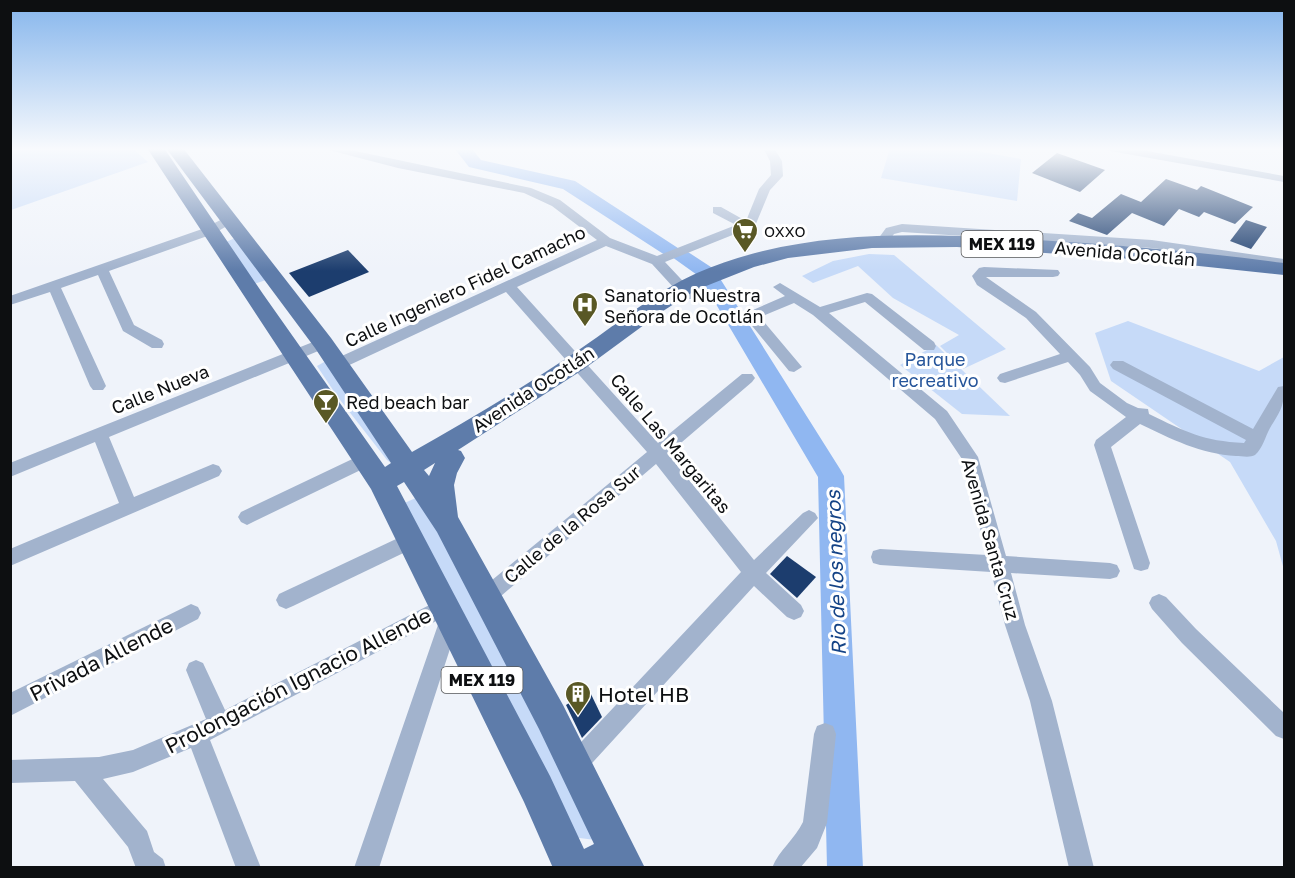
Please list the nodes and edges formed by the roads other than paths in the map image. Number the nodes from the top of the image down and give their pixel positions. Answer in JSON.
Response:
{"nodes":[{"id":1,"x":182,"y":189,"type":"edge"},
{"id":2,"x":206,"y":189,"type":"edge"},
{"id":3,"x":527,"y":189,"type":"edge"},
{"id":4,"x":765,"y":189,"type":"edge"},
{"id":5,"x":717,"y":210,"type":"dead end"},
{"id":6,"x":230,"y":219,"type":"junction"},
{"id":7,"x":745,"y":225,"type":"junction"},
{"id":8,"x":209,"y":231,"type":"junction"},
{"id":9,"x":885,"y":239,"type":"junction"},
{"id":10,"x":606,"y":241,"type":"junction"},
{"id":11,"x":657,"y":261,"type":"junction"},
{"id":12,"x":1284,"y":263,"type":"edge"},
{"id":13,"x":102,"y":269,"type":"junction"},
{"id":14,"x":1284,"y":269,"type":"edge"},
{"id":15,"x":1053,"y":273,"type":"dead end"},
{"id":16,"x":1284,"y":277,"type":"edge"},
{"id":17,"x":705,"y":284,"type":"junction"},
{"id":18,"x":54,"y":286,"type":"junction"},
{"id":19,"x":509,"y":287,"type":"junction"},
{"id":20,"x":282,"y":288,"type":"junction"},
{"id":21,"x":255,"y":299,"type":"junction"},
{"id":22,"x":10,"y":301,"type":"edge"},
{"id":23,"x":818,"y":312,"type":"junction"},
{"id":24,"x":323,"y":343,"type":"junction"},
{"id":25,"x":157,"y":344,"type":"dead end"},
{"id":26,"x":929,"y":346,"type":"dead end"},
{"id":27,"x":294,"y":356,"type":"junction"},
{"id":28,"x":1071,"y":356,"type":"junction"},
{"id":29,"x":338,"y":364,"type":"junction"},
{"id":30,"x":1118,"y":365,"type":"dead end"},
{"id":31,"x":580,"y":367,"type":"junction"},
{"id":32,"x":794,"y":367,"type":"dead end"},
{"id":33,"x":747,"y":378,"type":"dead end"},
{"id":34,"x":1005,"y":378,"type":"dead end"},
{"id":35,"x":98,"y":386,"type":"dead end"},
{"id":36,"x":1284,"y":391,"type":"edge"},
{"id":37,"x":1144,"y":417,"type":"junction"},
{"id":38,"x":384,"y":431,"type":"junction"},
{"id":39,"x":100,"y":435,"type":"junction"},
{"id":40,"x":1258,"y":439,"type":"junction"},
{"id":41,"x":448,"y":452,"type":"junction"},
{"id":42,"x":657,"y":453,"type":"junction"},
{"id":43,"x":365,"y":460,"type":"junction"},
{"id":44,"x":10,"y":470,"type":"edge"},
{"id":45,"x":213,"y":471,"type":"dead end"},
{"id":46,"x":397,"y":481,"type":"junction"},
{"id":47,"x":129,"y":507,"type":"junction"},
{"id":48,"x":247,"y":517,"type":"dead end"},
{"id":49,"x":809,"y":518,"type":"dead end"},
{"id":50,"x":447,"y":524,"type":"junction"},
{"id":51,"x":411,"y":540,"type":"junction"},
{"id":52,"x":879,"y":557,"type":"dead end"},
{"id":53,"x":10,"y":558,"type":"edge"},
{"id":54,"x":1141,"y":563,"type":"dead end"},
{"id":55,"x":999,"y":565,"type":"junction"},
{"id":56,"x":1110,"y":571,"type":"dead end"},
{"id":57,"x":753,"y":573,"type":"junction"},
{"id":58,"x":487,"y":596,"type":"junction"},
{"id":59,"x":286,"y":600,"type":"dead end"},
{"id":60,"x":1159,"y":603,"type":"dead end"},
{"id":61,"x":794,"y":611,"type":"dead end"},
{"id":62,"x":447,"y":612,"type":"junction"},
{"id":63,"x":190,"y":613,"type":"dead end"},
{"id":64,"x":196,"y":670,"type":"dead end"},
{"id":65,"x":10,"y":705,"type":"edge"},
{"id":66,"x":219,"y":724,"type":"junction"},
{"id":67,"x":1284,"y":728,"type":"edge"},
{"id":68,"x":196,"y":733,"type":"junction"},
{"id":69,"x":825,"y":734,"type":"dead end"},
{"id":70,"x":575,"y":765,"type":"junction"},
{"id":71,"x":80,"y":769,"type":"junction"},
{"id":72,"x":10,"y":772,"type":"edge"},
{"id":73,"x":154,"y":867,"type":"edge"},
{"id":74,"x":249,"y":867,"type":"edge"},
{"id":75,"x":366,"y":867,"type":"edge"},
{"id":76,"x":573,"y":867,"type":"edge"},
{"id":77,"x":587,"y":867,"type":"edge"},
{"id":78,"x":607,"y":867,"type":"edge"},
{"id":79,"x":626,"y":867,"type":"edge"},
{"id":80,"x":784,"y":867,"type":"edge"},
{"id":81,"x":1082,"y":867,"type":"edge"}],
"edges":[{"from":1,"to":8,"type":"main road","number":"MEX 119"},
{"from":2,"to":6,"type":"main road","number":"MEX 119"},
{"from":3,"to":10,"type":"street"},
{"from":4,"to":7,"type":"street"},
{"from":5,"to":7,"type":"street"},
{"from":6,"to":8,"type":"street"},
{"from":6,"to":20,"type":"main road","number":"MEX 119"},
{"from":7,"to":11,"type":"street"},
{"from":8,"to":13,"type":"street"},
{"from":8,"to":21,"type":"main road","number":"MEX 119"},
{"from":9,"to":12,"type":"street"},
{"from":9,"to":14,"type":"main road","name":"Avenida Ocotlán","number":"MEX 119"},
{"from":9,"to":17,"type":"main road","name":"Avenida Ocotlán","number":"MEX 119"},
{"from":10,"to":11,"type":"street"},
{"from":10,"to":19,"type":"street","name":"Calle Ingeniero Fidel Camacho"},
{"from":11,"to":17,"type":"street"},
{"from":13,"to":18,"type":"street"},
{"from":13,"to":25,"type":"street"},
{"from":15,"to":28,"type":"street"},
{"from":16,"to":17,"type":"main road","name":"Avenida Ocotlán","number":"MEX 119"},
{"from":17,"to":31,"type":"main road","name":"Avenida Ocotlán","number":"MEX 119"},
{"from":18,"to":22,"type":"street"},
{"from":18,"to":35,"type":"street"},
{"from":19,"to":29,"type":"street","name":"Calle Ingeniero Fidel Camacho"},
{"from":19,"to":31,"type":"street","name":"Calle Las Margaritas"},
{"from":20,"to":21,"type":"main road"},
{"from":20,"to":24,"type":"main road","number":"MEX 119"},
{"from":21,"to":27,"type":"main road","number":"MEX 119"},
{"from":23,"to":26,"type":"street"},
{"from":23,"to":32,"type":"street","name":"Avenida Santa Cruz"},
{"from":23,"to":55,"type":"street","name":"Avenida Santa Cruz"},
{"from":24,"to":27,"type":"street","name":"Calle Nueva"},
{"from":24,"to":29,"type":"main road","number":"MEX 119"},
{"from":27,"to":39,"type":"street","name":"Calle Nueva"},
{"from":27,"to":43,"type":"main road","number":"MEX 119"},
{"from":28,"to":34,"type":"street"},
{"from":28,"to":37,"type":"street"},
{"from":29,"to":38,"type":"main road","number":"MEX 119"},
{"from":30,"to":40,"type":"street"},
{"from":31,"to":41,"type":"main road","name":"Avenida Ocotlán","number":"MEX 119"},
{"from":31,"to":42,"type":"street","name":"Calle Las Margaritas"},
{"from":33,"to":42,"type":"street","name":"Calle de la Rosa Sur"},
{"from":36,"to":40,"type":"street"},
{"from":37,"to":40,"type":"street"},
{"from":37,"to":54,"type":"street"},
{"from":38,"to":41,"type":"main road"},
{"from":38,"to":46,"type":"main road","number":"MEX 119"},
{"from":39,"to":44,"type":"street","name":"Calle Nueva"},
{"from":39,"to":47,"type":"street"},
{"from":41,"to":46,"type":"main road","name":"Avenida Ocotlán","number":"MEX 119"},
{"from":41,"to":50,"type":"main road"},
{"from":42,"to":57,"type":"street","name":"Calle Las Margaritas"},
{"from":42,"to":58,"type":"street","name":"Calle de la Rosa Sur"},
{"from":43,"to":46,"type":"main road","number":"MEX 119"},
{"from":43,"to":48,"type":"street"},
{"from":45,"to":47,"type":"street"},
{"from":46,"to":50,"type":"main road","number":"MEX 119"},
{"from":46,"to":51,"type":"main road","number":"MEX 119"},
{"from":47,"to":53,"type":"street"},
{"from":49,"to":57,"type":"street"},
{"from":50,"to":58,"type":"main road","number":"MEX 119"},
{"from":51,"to":59,"type":"street"},
{"from":51,"to":62,"type":"main road","number":"MEX 119"},
{"from":52,"to":55,"type":"street"},
{"from":55,"to":56,"type":"street"},
{"from":55,"to":81,"type":"street","name":"Avenida Santa Cruz"},
{"from":57,"to":61,"type":"street","name":"Calle Las Margaritas"},
{"from":57,"to":70,"type":"street"},
{"from":58,"to":70,"type":"main road","number":"MEX 119"},
{"from":60,"to":67,"type":"street"},
{"from":62,"to":66,"type":"street","name":"Prolongación Ignacio Allende"},
{"from":62,"to":75,"type":"street"},
{"from":62,"to":76,"type":"main road","number":"MEX 119"},
{"from":63,"to":65,"type":"street","name":"Privada Allende"},
{"from":64,"to":66,"type":"street"},
{"from":66,"to":68,"type":"street","name":"Prolongación Ignacio Allende"},
{"from":68,"to":71,"type":"street","name":"Prolongación Ignacio Allende"},
{"from":68,"to":74,"type":"street"},
{"from":69,"to":80,"type":"street"},
{"from":70,"to":79,"type":"main road","number":"MEX 119"},
{"from":71,"to":72,"type":"street","name":"Prolongación Ignacio Allende"},
{"from":71,"to":73,"type":"street"},
{"from":77,"to":78,"type":"main road"}]}
